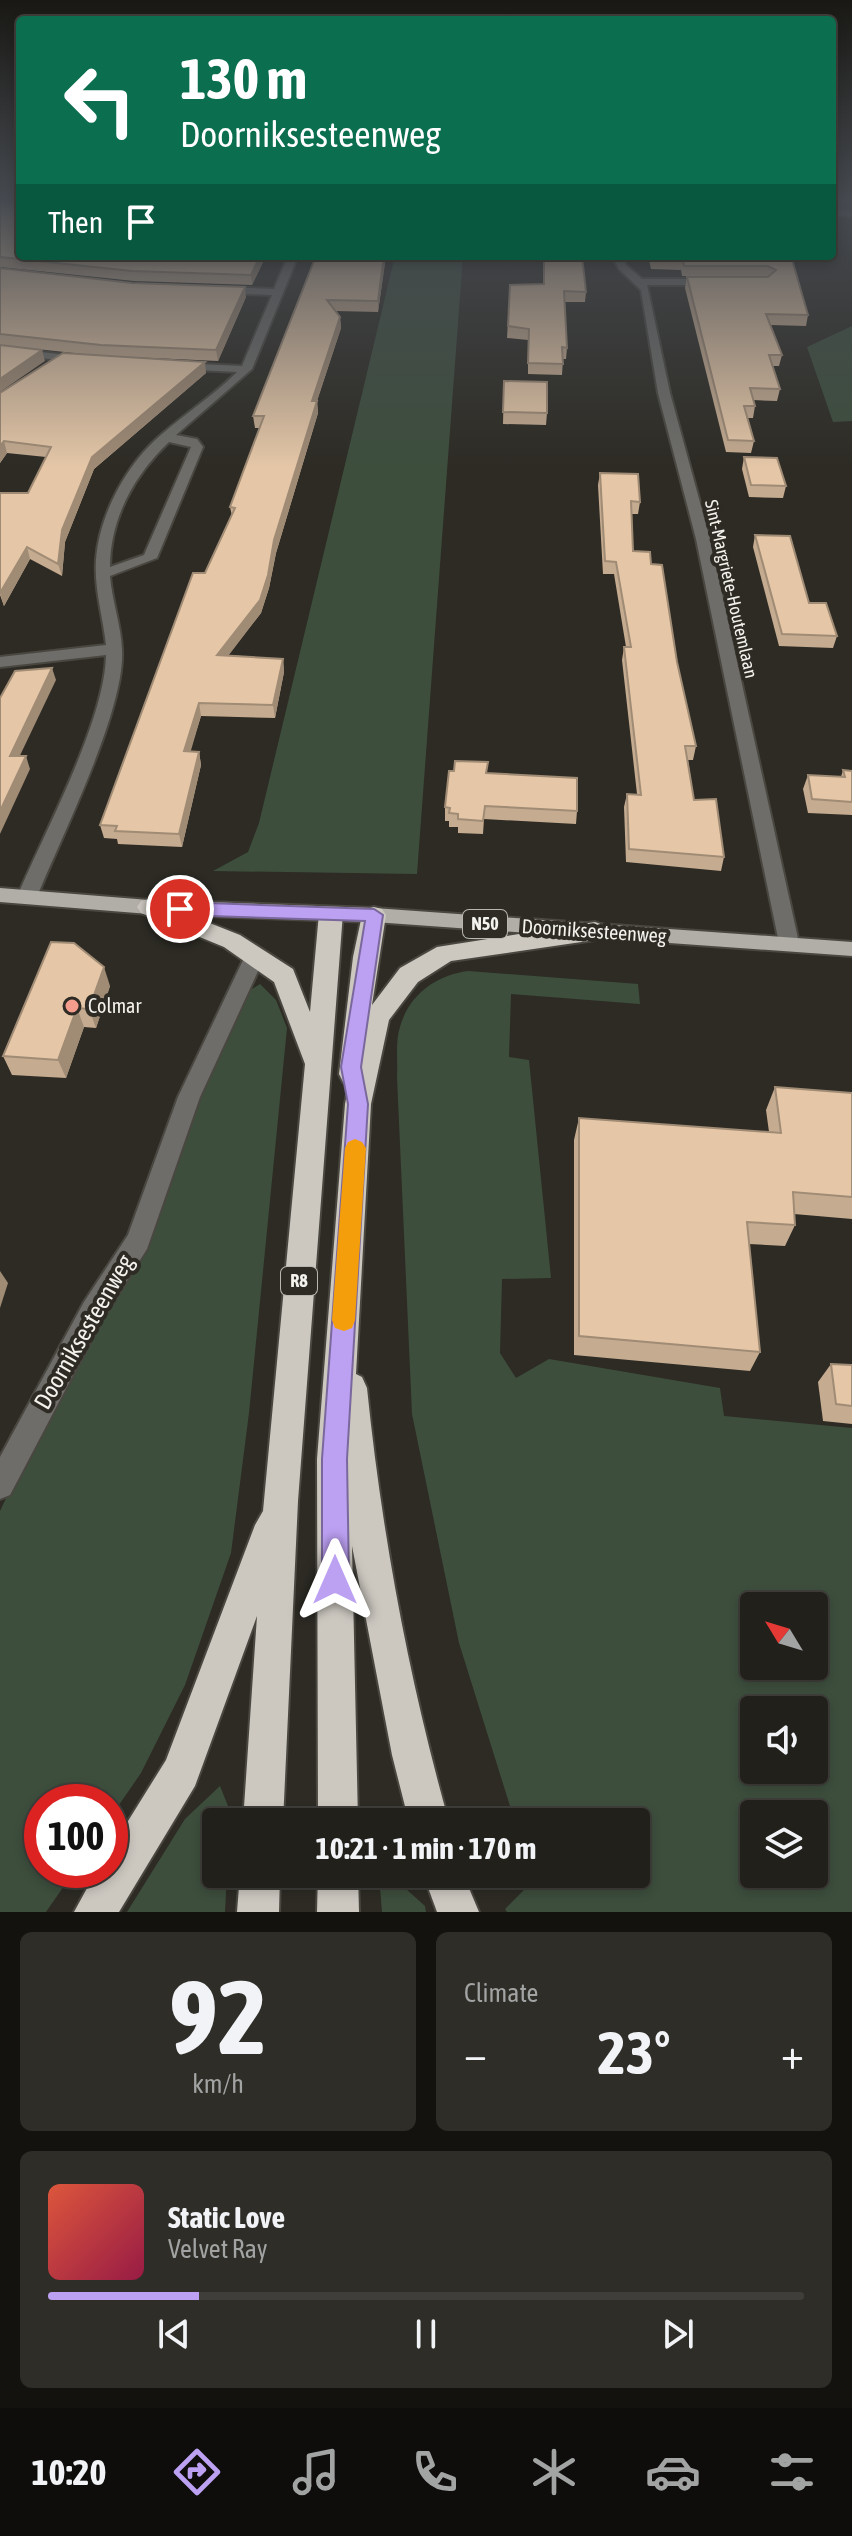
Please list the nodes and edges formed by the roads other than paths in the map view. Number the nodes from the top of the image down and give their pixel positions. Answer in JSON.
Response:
{"nodes":[{"id":1,"x":235,"y":290,"type":"edge"},
{"id":2,"x":646,"y":290,"type":"edge"},
{"id":3,"x":278,"y":292,"type":"joint"},
{"id":4,"x":0,"y":350,"type":"edge"},
{"id":5,"x":62,"y":358,"type":"junction"},
{"id":6,"x":90,"y":360,"type":"edge"},
{"id":7,"x":164,"y":365,"type":"edge"},
{"id":8,"x":49,"y":366,"type":"edge"},
{"id":9,"x":246,"y":369,"type":"junction"},
{"id":10,"x":164,"y":437,"type":"junction"},
{"id":11,"x":103,"y":574,"type":"junction"},
{"id":12,"x":115,"y":649,"type":"junction"},
{"id":13,"x":0,"y":662,"type":"edge"},
{"id":14,"x":0,"y":895,"type":"edge"},
{"id":15,"x":27,"y":897,"type":"junction"},
{"id":16,"x":149,"y":907,"type":"junction"},
{"id":17,"x":331,"y":913,"type":"junction"},
{"id":18,"x":374,"y":915,"type":"junction"},
{"id":19,"x":595,"y":931,"type":"junction"},
{"id":20,"x":789,"y":943,"type":"junction"},
{"id":21,"x":852,"y":949,"type":"edge"},
{"id":22,"x":255,"y":956,"type":"junction"},
{"id":23,"x":317,"y":1062,"type":"junction"},
{"id":24,"x":358,"y":1104,"type":"junction"},
{"id":25,"x":344,"y":1313,"type":"junction"},
{"id":26,"x":0,"y":1485,"type":"edge"},
{"id":27,"x":281,"y":1501,"type":"junction"},
{"id":28,"x":264,"y":1808,"type":"edge"},
{"id":29,"x":338,"y":1808,"type":"edge"},
{"id":30,"x":425,"y":1808,"type":"edge"},
{"id":31,"x":259,"y":1888,"type":"edge"},
{"id":32,"x":338,"y":1888,"type":"edge"},
{"id":33,"x":449,"y":1888,"type":"edge"},
{"id":34,"x":95,"y":1912,"type":"edge"},
{"id":35,"x":258,"y":1912,"type":"edge"},
{"id":36,"x":338,"y":1912,"type":"edge"},
{"id":37,"x":458,"y":1912,"type":"edge"}],
"edges":[{"from":1,"to":3,"type":"street"},
{"from":2,"to":20,"type":"street","name":"Sint-Margriete-Houtemlaan"},
{"from":3,"to":9,"type":"street"},
{"from":4,"to":5,"type":"street"},
{"from":5,"to":6,"type":"street"},
{"from":5,"to":8,"type":"street"},
{"from":7,"to":9,"type":"street"},
{"from":9,"to":10,"type":"street"},
{"from":10,"to":11,"type":"street"},
{"from":10,"to":11,"type":"street"},
{"from":11,"to":12,"type":"street"},
{"from":12,"to":13,"type":"street"},
{"from":12,"to":15,"type":"street"},
{"from":14,"to":15,"type":"main road","name":"Doorniksesteenweg","number":"N50"},
{"from":15,"to":16,"type":"main road","name":"Doorniksesteenweg","number":"N50"},
{"from":16,"to":17,"type":"main road","name":"Doorniksesteenweg","number":"N50"},
{"from":16,"to":22,"type":"highway"},
{"from":17,"to":18,"type":"main road","name":"Doorniksesteenweg","number":"N50"},
{"from":17,"to":23,"type":"highway","number":"R8"},
{"from":18,"to":19,"type":"main road","name":"Doorniksesteenweg","number":"N50"},
{"from":18,"to":24,"type":"highway","number":"R8"},
{"from":19,"to":20,"type":"main road","name":"Doorniksesteenweg","number":"N50"},
{"from":19,"to":24,"type":"highway"},
{"from":20,"to":21,"type":"main road","name":"Doorniksesteenweg","number":"N50"},
{"from":22,"to":23,"type":"highway"},
{"from":22,"to":26,"type":"street","name":"Doorniksesteenweg"},
{"from":23,"to":27,"type":"highway","number":"R8"},
{"from":24,"to":25,"type":"highway","number":"R8"},
{"from":25,"to":29,"type":"highway","number":"R8"},
{"from":25,"to":30,"type":"highway"},
{"from":27,"to":28,"type":"highway","number":"R8"},
{"from":27,"to":34,"type":"highway"},
{"from":31,"to":35,"type":"highway"},
{"from":32,"to":36,"type":"highway"},
{"from":33,"to":37,"type":"highway"}]}
